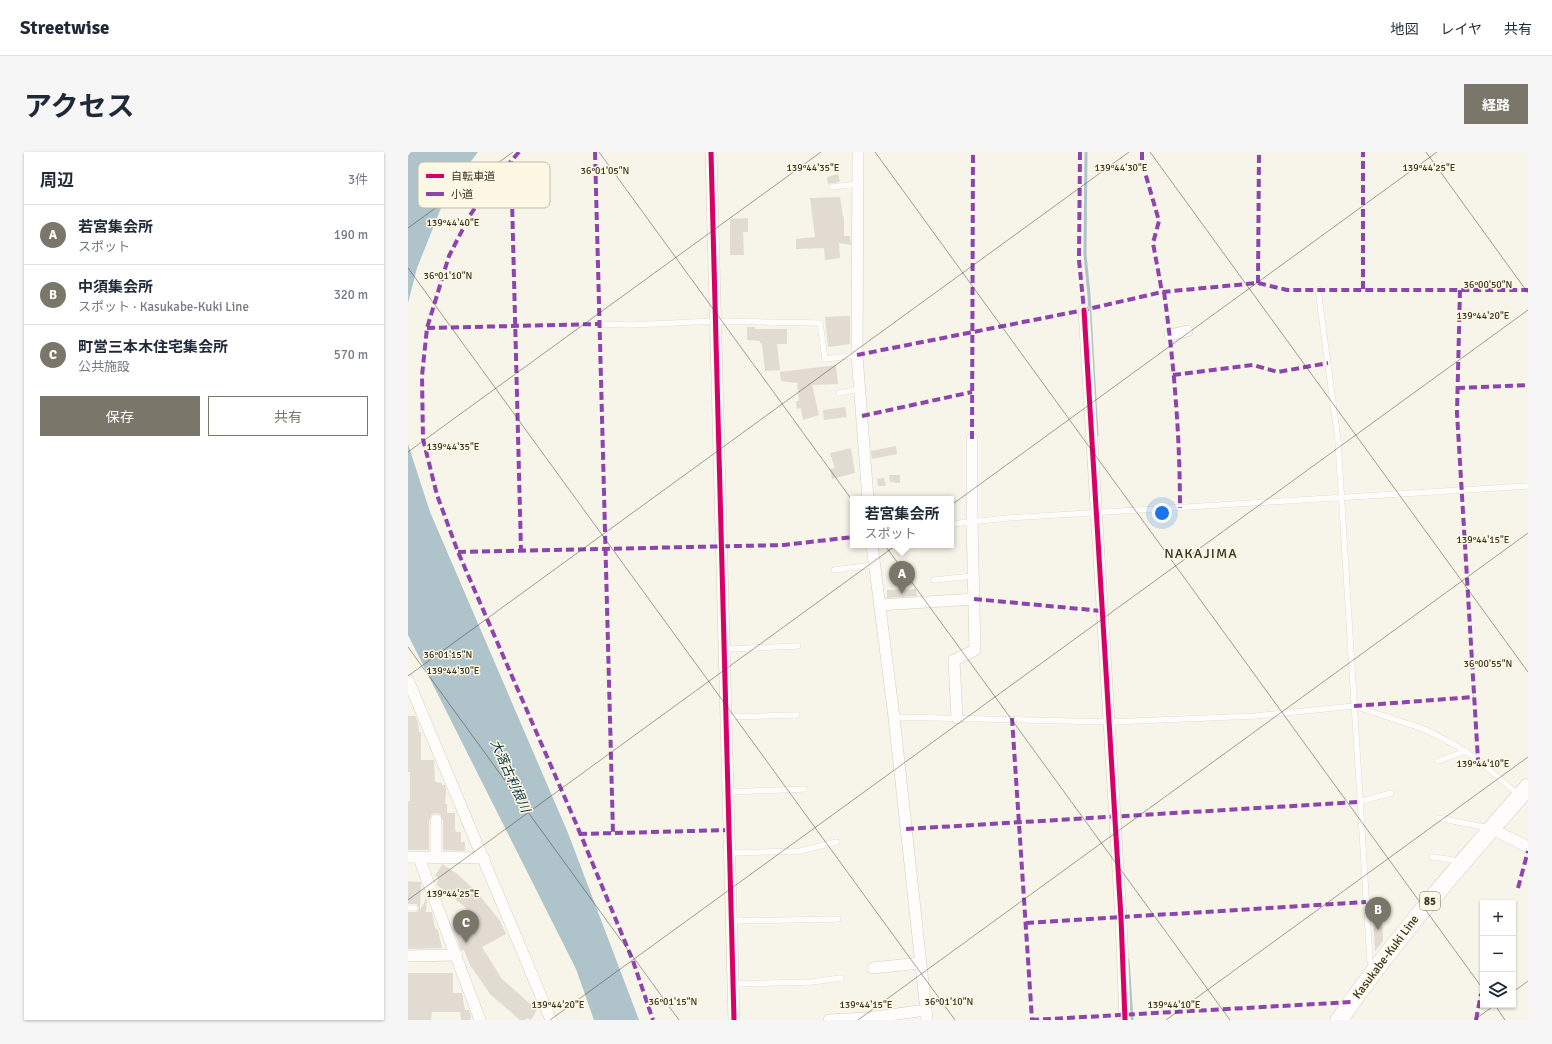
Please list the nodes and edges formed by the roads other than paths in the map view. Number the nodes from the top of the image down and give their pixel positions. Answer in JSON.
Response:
{"nodes":[{"id":1,"x":711,"y":152,"type":"edge"},
{"id":2,"x":858,"y":152,"type":"edge"},
{"id":3,"x":858,"y":184,"type":"junction"},
{"id":4,"x":832,"y":187,"type":"dead end"},
{"id":5,"x":1318,"y":289,"type":"dead end"},
{"id":6,"x":1084,"y":310,"type":"dead end"},
{"id":7,"x":715,"y":321,"type":"junction"},
{"id":8,"x":599,"y":324,"type":"dead end"},
{"id":9,"x":1187,"y":331,"type":"dead end"},
{"id":10,"x":1170,"y":335,"type":"dead end"},
{"id":11,"x":857,"y":355,"type":"junction"},
{"id":12,"x":860,"y":389,"type":"junction"},
{"id":13,"x":839,"y":393,"type":"dead end"},
{"id":14,"x":972,"y":439,"type":"dead end"},
{"id":15,"x":1528,"y":486,"type":"edge"},
{"id":16,"x":868,"y":496,"type":"edge"},
{"id":17,"x":1341,"y":498,"type":"junction"},
{"id":18,"x":1096,"y":513,"type":"junction"},
{"id":19,"x":972,"y":521,"type":"junction"},
{"id":20,"x":954,"y":524,"type":"edge"},
{"id":21,"x":872,"y":548,"type":"edge"},
{"id":22,"x":874,"y":564,"type":"junction"},
{"id":23,"x":834,"y":570,"type":"dead end"},
{"id":24,"x":973,"y":576,"type":"junction"},
{"id":25,"x":934,"y":580,"type":"dead end"},
{"id":26,"x":974,"y":599,"type":"junction"},
{"id":27,"x":880,"y":605,"type":"junction"},
{"id":28,"x":798,"y":646,"type":"dead end"},
{"id":29,"x":724,"y":649,"type":"junction"},
{"id":30,"x":408,"y":680,"type":"edge"},
{"id":31,"x":1354,"y":706,"type":"junction"},
{"id":32,"x":797,"y":714,"type":"dead end"},
{"id":33,"x":726,"y":717,"type":"junction"},
{"id":34,"x":894,"y":717,"type":"junction"},
{"id":35,"x":957,"y":718,"type":"junction"},
{"id":36,"x":1110,"y":722,"type":"junction"},
{"id":37,"x":1466,"y":751,"type":"junction"},
{"id":38,"x":1438,"y":761,"type":"dead end"},
{"id":39,"x":804,"y":789,"type":"dead end"},
{"id":40,"x":728,"y":792,"type":"junction"},
{"id":41,"x":1524,"y":792,"type":"edge"},
{"id":42,"x":1391,"y":793,"type":"dead end"},
{"id":43,"x":1359,"y":802,"type":"junction"},
{"id":44,"x":1438,"y":818,"type":"dead end"},
{"id":45,"x":436,"y":820,"type":"dead end"},
{"id":46,"x":1492,"y":829,"type":"junction"},
{"id":47,"x":837,"y":842,"type":"dead end"},
{"id":48,"x":1528,"y":848,"type":"edge"},
{"id":49,"x":729,"y":853,"type":"junction"},
{"id":50,"x":413,"y":857,"type":"edge"},
{"id":51,"x":1432,"y":857,"type":"dead end"},
{"id":52,"x":436,"y":858,"type":"junction"},
{"id":53,"x":484,"y":858,"type":"junction"},
{"id":54,"x":1462,"y":864,"type":"junction"},
{"id":55,"x":408,"y":908,"type":"edge"},
{"id":56,"x":415,"y":908,"type":"dead end"},
{"id":57,"x":838,"y":918,"type":"dead end"},
{"id":58,"x":731,"y":920,"type":"junction"},
{"id":59,"x":457,"y":955,"type":"junction"},
{"id":60,"x":408,"y":956,"type":"edge"},
{"id":61,"x":920,"y":963,"type":"junction"},
{"id":62,"x":872,"y":968,"type":"dead end"},
{"id":63,"x":1374,"y":969,"type":"junction"},
{"id":64,"x":841,"y":978,"type":"dead end"},
{"id":65,"x":733,"y":984,"type":"junction"},
{"id":66,"x":926,"y":1015,"type":"edge"},
{"id":67,"x":480,"y":1020,"type":"edge"},
{"id":68,"x":551,"y":1020,"type":"edge"},
{"id":69,"x":734,"y":1020,"type":"edge"},
{"id":70,"x":829,"y":1020,"type":"edge"},
{"id":71,"x":1125,"y":1020,"type":"edge"},
{"id":72,"x":1339,"y":1020,"type":"edge"}],
"edges":[{"from":1,"to":7,"type":"street"},
{"from":2,"to":3,"type":"street"},
{"from":3,"to":4,"type":"lane"},
{"from":3,"to":11,"type":"street"},
{"from":5,"to":17,"type":"lane"},
{"from":6,"to":18,"type":"street"},
{"from":7,"to":8,"type":"lane"},
{"from":7,"to":11,"type":"lane"},
{"from":7,"to":29,"type":"street"},
{"from":9,"to":10,"type":"street"},
{"from":11,"to":12,"type":"street"},
{"from":12,"to":13,"type":"lane"},
{"from":12,"to":16,"type":"street"},
{"from":14,"to":19,"type":"street"},
{"from":15,"to":17,"type":"lane"},
{"from":17,"to":18,"type":"lane"},
{"from":17,"to":31,"type":"lane"},
{"from":18,"to":19,"type":"lane"},
{"from":18,"to":36,"type":"street"},
{"from":19,"to":20,"type":"lane"},
{"from":19,"to":24,"type":"street"},
{"from":21,"to":22,"type":"street"},
{"from":22,"to":23,"type":"lane"},
{"from":22,"to":27,"type":"street"},
{"from":24,"to":25,"type":"lane"},
{"from":24,"to":26,"type":"street"},
{"from":26,"to":27,"type":"street"},
{"from":26,"to":35,"type":"street"},
{"from":27,"to":34,"type":"street"},
{"from":28,"to":29,"type":"lane"},
{"from":29,"to":33,"type":"street"},
{"from":30,"to":53,"type":"street"},
{"from":31,"to":36,"type":"lane"},
{"from":31,"to":37,"type":"lane"},
{"from":31,"to":43,"type":"lane"},
{"from":32,"to":33,"type":"lane"},
{"from":33,"to":40,"type":"street"},
{"from":34,"to":35,"type":"lane"},
{"from":34,"to":61,"type":"street"},
{"from":35,"to":36,"type":"lane"},
{"from":36,"to":71,"type":"street"},
{"from":37,"to":38,"type":"lane"},
{"from":37,"to":41,"type":"lane"},
{"from":39,"to":40,"type":"lane"},
{"from":40,"to":49,"type":"street"},
{"from":41,"to":46,"type":"main road","name":"Kasukabe-Kuki Line","number":"85"},
{"from":42,"to":43,"type":"lane"},
{"from":43,"to":63,"type":"lane"},
{"from":44,"to":46,"type":"lane"},
{"from":45,"to":52,"type":"street"},
{"from":46,"to":48,"type":"street"},
{"from":46,"to":54,"type":"main road","name":"Kasukabe-Kuki Line","number":"85"},
{"from":47,"to":49,"type":"lane"},
{"from":49,"to":58,"type":"street"},
{"from":50,"to":52,"type":"street"},
{"from":50,"to":59,"type":"street"},
{"from":51,"to":54,"type":"lane"},
{"from":52,"to":53,"type":"street"},
{"from":53,"to":68,"type":"street"},
{"from":54,"to":63,"type":"main road","name":"Kasukabe-Kuki Line","number":"85"},
{"from":55,"to":56,"type":"lane"},
{"from":57,"to":58,"type":"lane"},
{"from":58,"to":65,"type":"street"},
{"from":59,"to":60,"type":"street"},
{"from":59,"to":67,"type":"street"},
{"from":61,"to":62,"type":"street"},
{"from":61,"to":66,"type":"street"},
{"from":63,"to":72,"type":"main road","name":"Kasukabe-Kuki Line","number":"85"},
{"from":64,"to":65,"type":"lane"},
{"from":65,"to":69,"type":"street"},
{"from":66,"to":70,"type":"street"}]}
